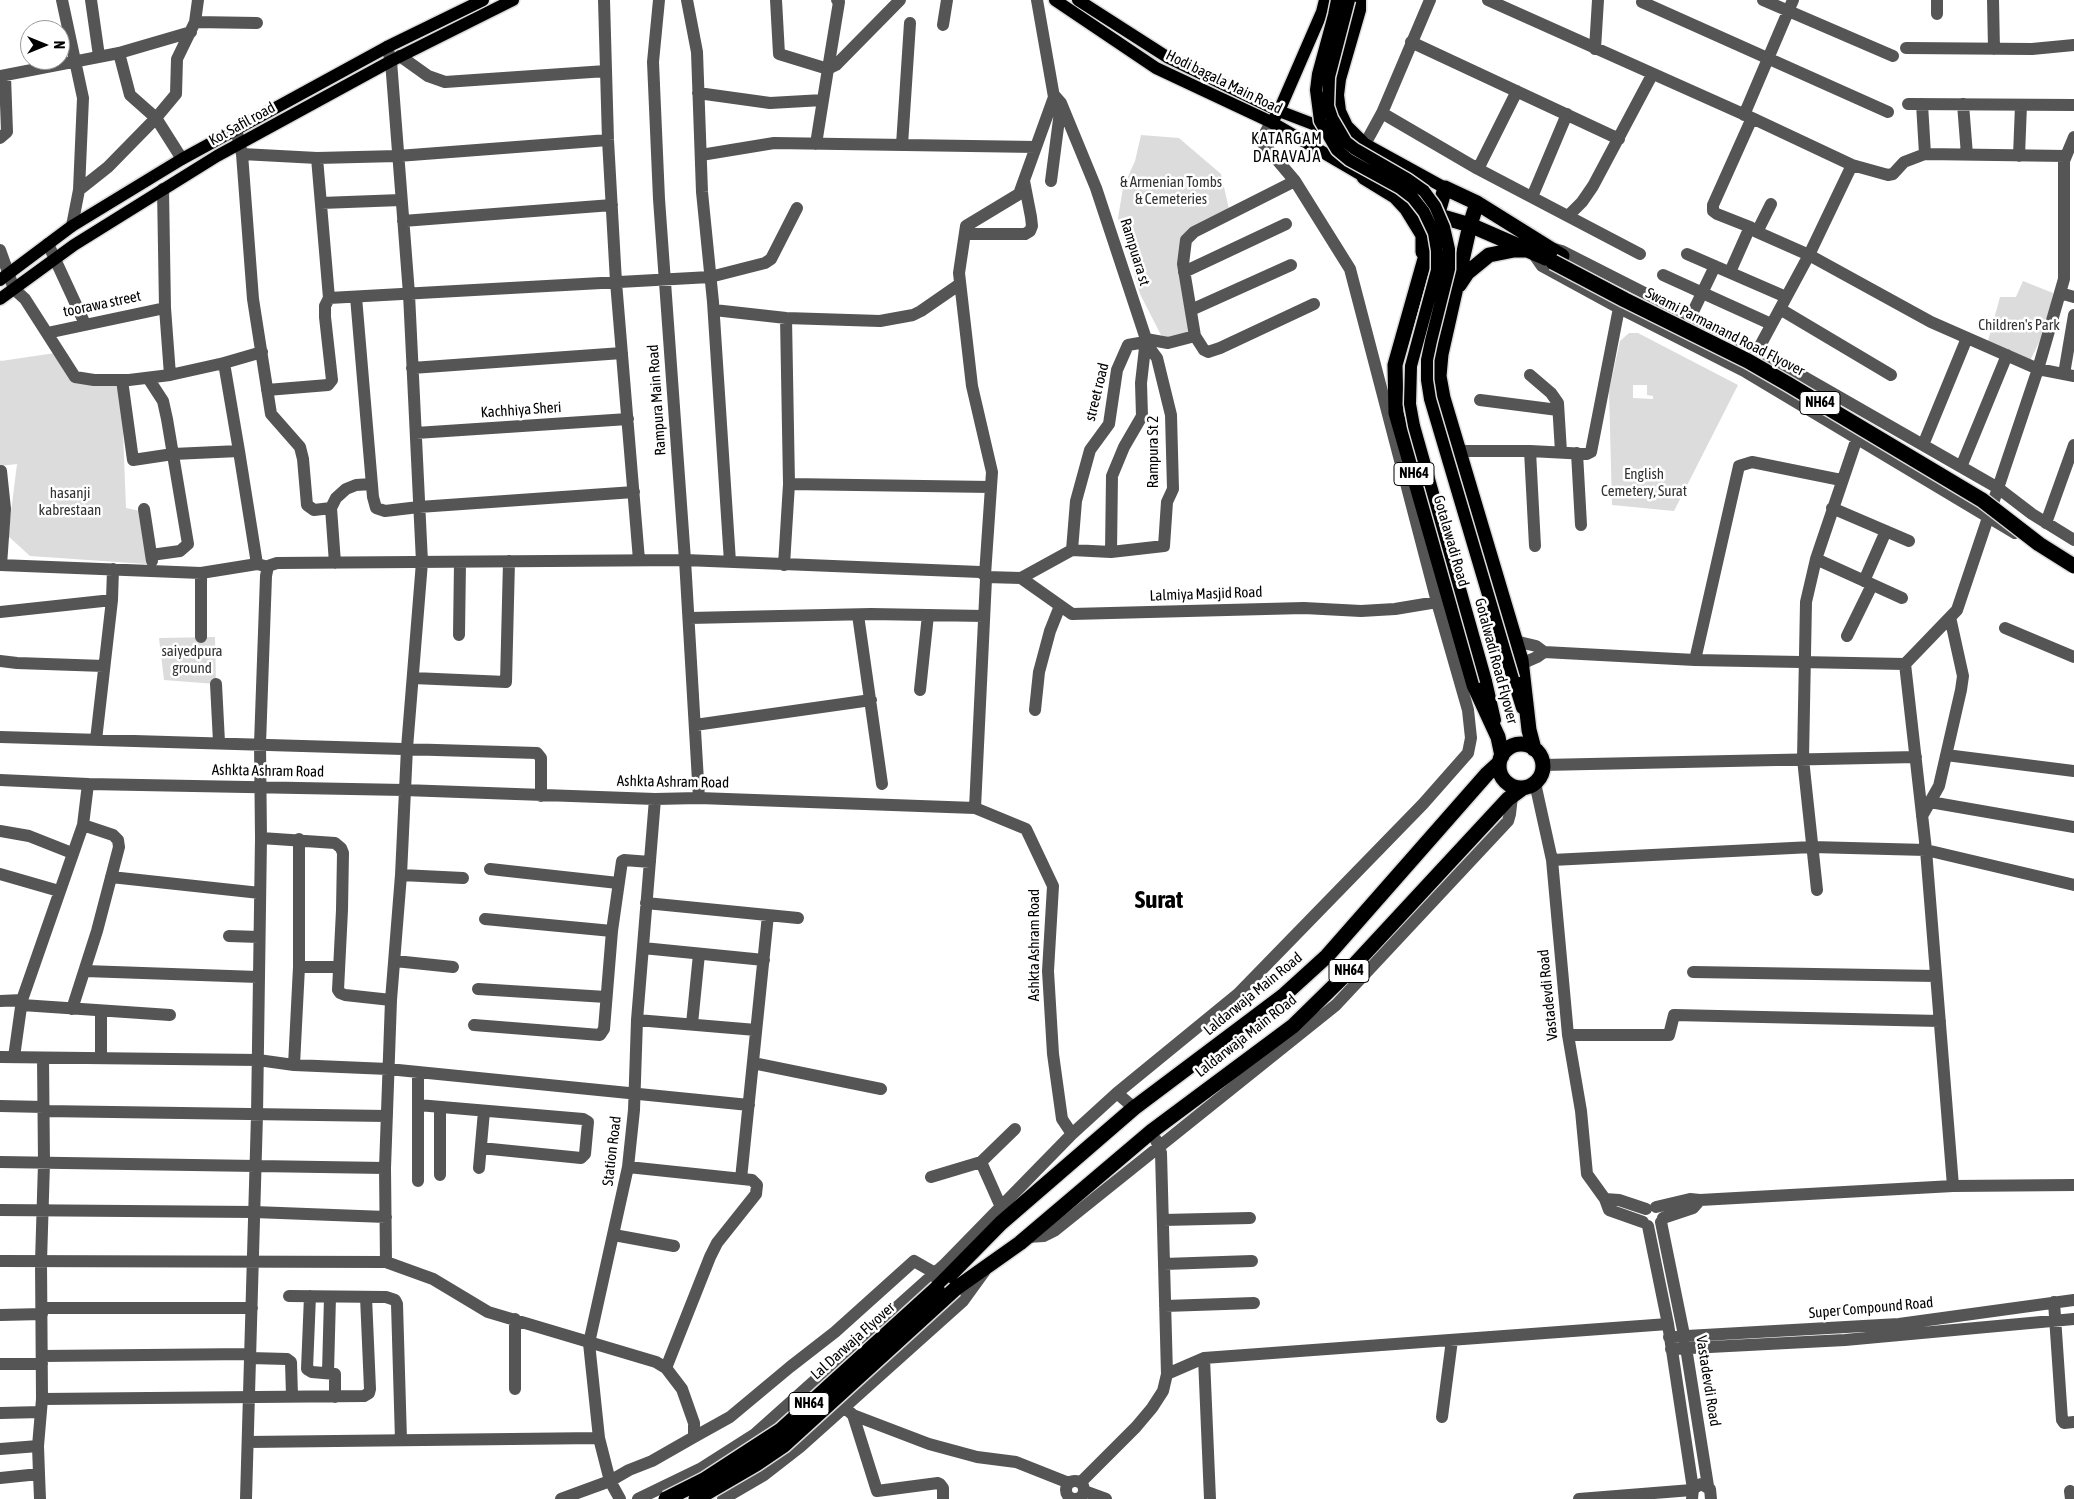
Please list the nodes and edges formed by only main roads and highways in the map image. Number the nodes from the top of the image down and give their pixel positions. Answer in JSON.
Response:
{"nodes":[{"id":1,"x":483,"y":0,"type":"edge"},
{"id":2,"x":513,"y":0,"type":"edge"},
{"id":3,"x":1055,"y":0,"type":"edge"},
{"id":4,"x":1078,"y":0,"type":"edge"},
{"id":5,"x":1325,"y":0,"type":"edge"},
{"id":6,"x":1337,"y":0,"type":"edge"},
{"id":7,"x":1349,"y":0,"type":"edge"},
{"id":8,"x":1360,"y":0,"type":"edge"},
{"id":9,"x":1279,"y":111,"type":"junction"},
{"id":10,"x":1272,"y":122,"type":"junction"},
{"id":11,"x":1365,"y":144,"type":"junction"},
{"id":12,"x":1364,"y":177,"type":"junction"},
{"id":13,"x":1445,"y":188,"type":"junction"},
{"id":14,"x":1477,"y":203,"type":"junction"},
{"id":15,"x":1436,"y":215,"type":"junction"},
{"id":16,"x":1470,"y":225,"type":"junction"},
{"id":17,"x":1538,"y":248,"type":"junction"},
{"id":18,"x":1557,"y":259,"type":"junction"},
{"id":19,"x":1423,"y":268,"type":"junction"},
{"id":20,"x":4,"y":277,"type":"edge"},
{"id":21,"x":0,"y":299,"type":"edge"},
{"id":22,"x":1452,"y":308,"type":"junction"},
{"id":23,"x":2074,"y":556,"type":"edge"},
{"id":24,"x":2074,"y":566,"type":"edge"},
{"id":25,"x":1529,"y":730,"type":"junction"},
{"id":26,"x":1498,"y":737,"type":"junction"},
{"id":27,"x":1534,"y":749,"type":"junction"},
{"id":28,"x":1501,"y":759,"type":"junction"},
{"id":29,"x":1523,"y":789,"type":"junction"},
{"id":30,"x":998,"y":1215,"type":"joint"},
{"id":31,"x":988,"y":1266,"type":"joint"},
{"id":32,"x":666,"y":1499,"type":"edge"},
{"id":33,"x":696,"y":1499,"type":"edge"}],
"edges":[{"from":1,"to":20,"type":"main road","name":"Kot Safil road"},
{"from":2,"to":21,"type":"main road","name":"Kot Safil road"},
{"from":3,"to":10,"type":"main road","name":"Hodi bagala Main Road"},
{"from":4,"to":9,"type":"main road","name":"Hodi bagala Main Road"},
{"from":5,"to":9,"type":"main road"},
{"from":6,"to":26,"type":"main road","name":"Gotalwadi Road Flyover","bridge":true},
{"from":7,"to":25,"type":"main road","name":"Gotalwadi Road Flyover","bridge":true},
{"from":8,"to":11,"type":"main road"},
{"from":9,"to":10,"type":"main road"},
{"from":9,"to":11,"type":"main road","name":"Hodi bagala Main Road"},
{"from":10,"to":12,"type":"main road","name":"Hodi bagala Main Road"},
{"from":11,"to":13,"type":"main road","name":"Hodi bagala Main Road"},
{"from":12,"to":15,"type":"main road","name":"Hodi bagala Main Road"},
{"from":12,"to":19,"type":"highway"},
{"from":13,"to":14,"type":"highway","number":"NH64"},
{"from":13,"to":15,"type":"highway","name":"Gotalawadi Road","number":"NH64"},
{"from":14,"to":16,"type":"highway"},
{"from":14,"to":17,"type":"highway","number":"NH64"},
{"from":15,"to":16,"type":"highway","number":"NH64"},
{"from":15,"to":19,"type":"highway","name":"Gotalawadi Road","number":"NH64"},
{"from":16,"to":17,"type":"highway","number":"NH64"},
{"from":16,"to":22,"type":"highway"},
{"from":17,"to":18,"type":"highway","name":"Swami Parmanand Road Flyover","number":"NH64"},
{"from":17,"to":22,"type":"highway"},
{"from":18,"to":23,"type":"highway","name":"Swami Parmanand Road Flyover","number":"NH64"},
{"from":18,"to":24,"type":"highway","name":"Swami Parmanand Road Flyover","number":"NH64","bridge":true},
{"from":19,"to":26,"type":"highway","name":"Gotalawadi Road","number":"NH64"},
{"from":22,"to":25,"type":"highway"},
{"from":25,"to":27,"type":"highway"},
{"from":26,"to":28,"type":"highway","name":"Gotalawadi Road","number":"NH64"},
{"from":27,"to":28,"type":"highway","number":"NH64"},
{"from":27,"to":29,"type":"highway","number":"NH64"},
{"from":28,"to":29,"type":"highway","number":"NH64"},
{"from":28,"to":30,"type":"highway","name":"Laldarwaja Main Road","number":"NH64"},
{"from":29,"to":31,"type":"highway","name":"Laldarwaja Main ROad","number":"NH64"},
{"from":30,"to":32,"type":"highway","name":"Lal Darwaja Flyover","number":"NH64","bridge":true},
{"from":31,"to":33,"type":"highway","name":"Lal Darwaja Flyover","number":"NH64","bridge":true}]}
